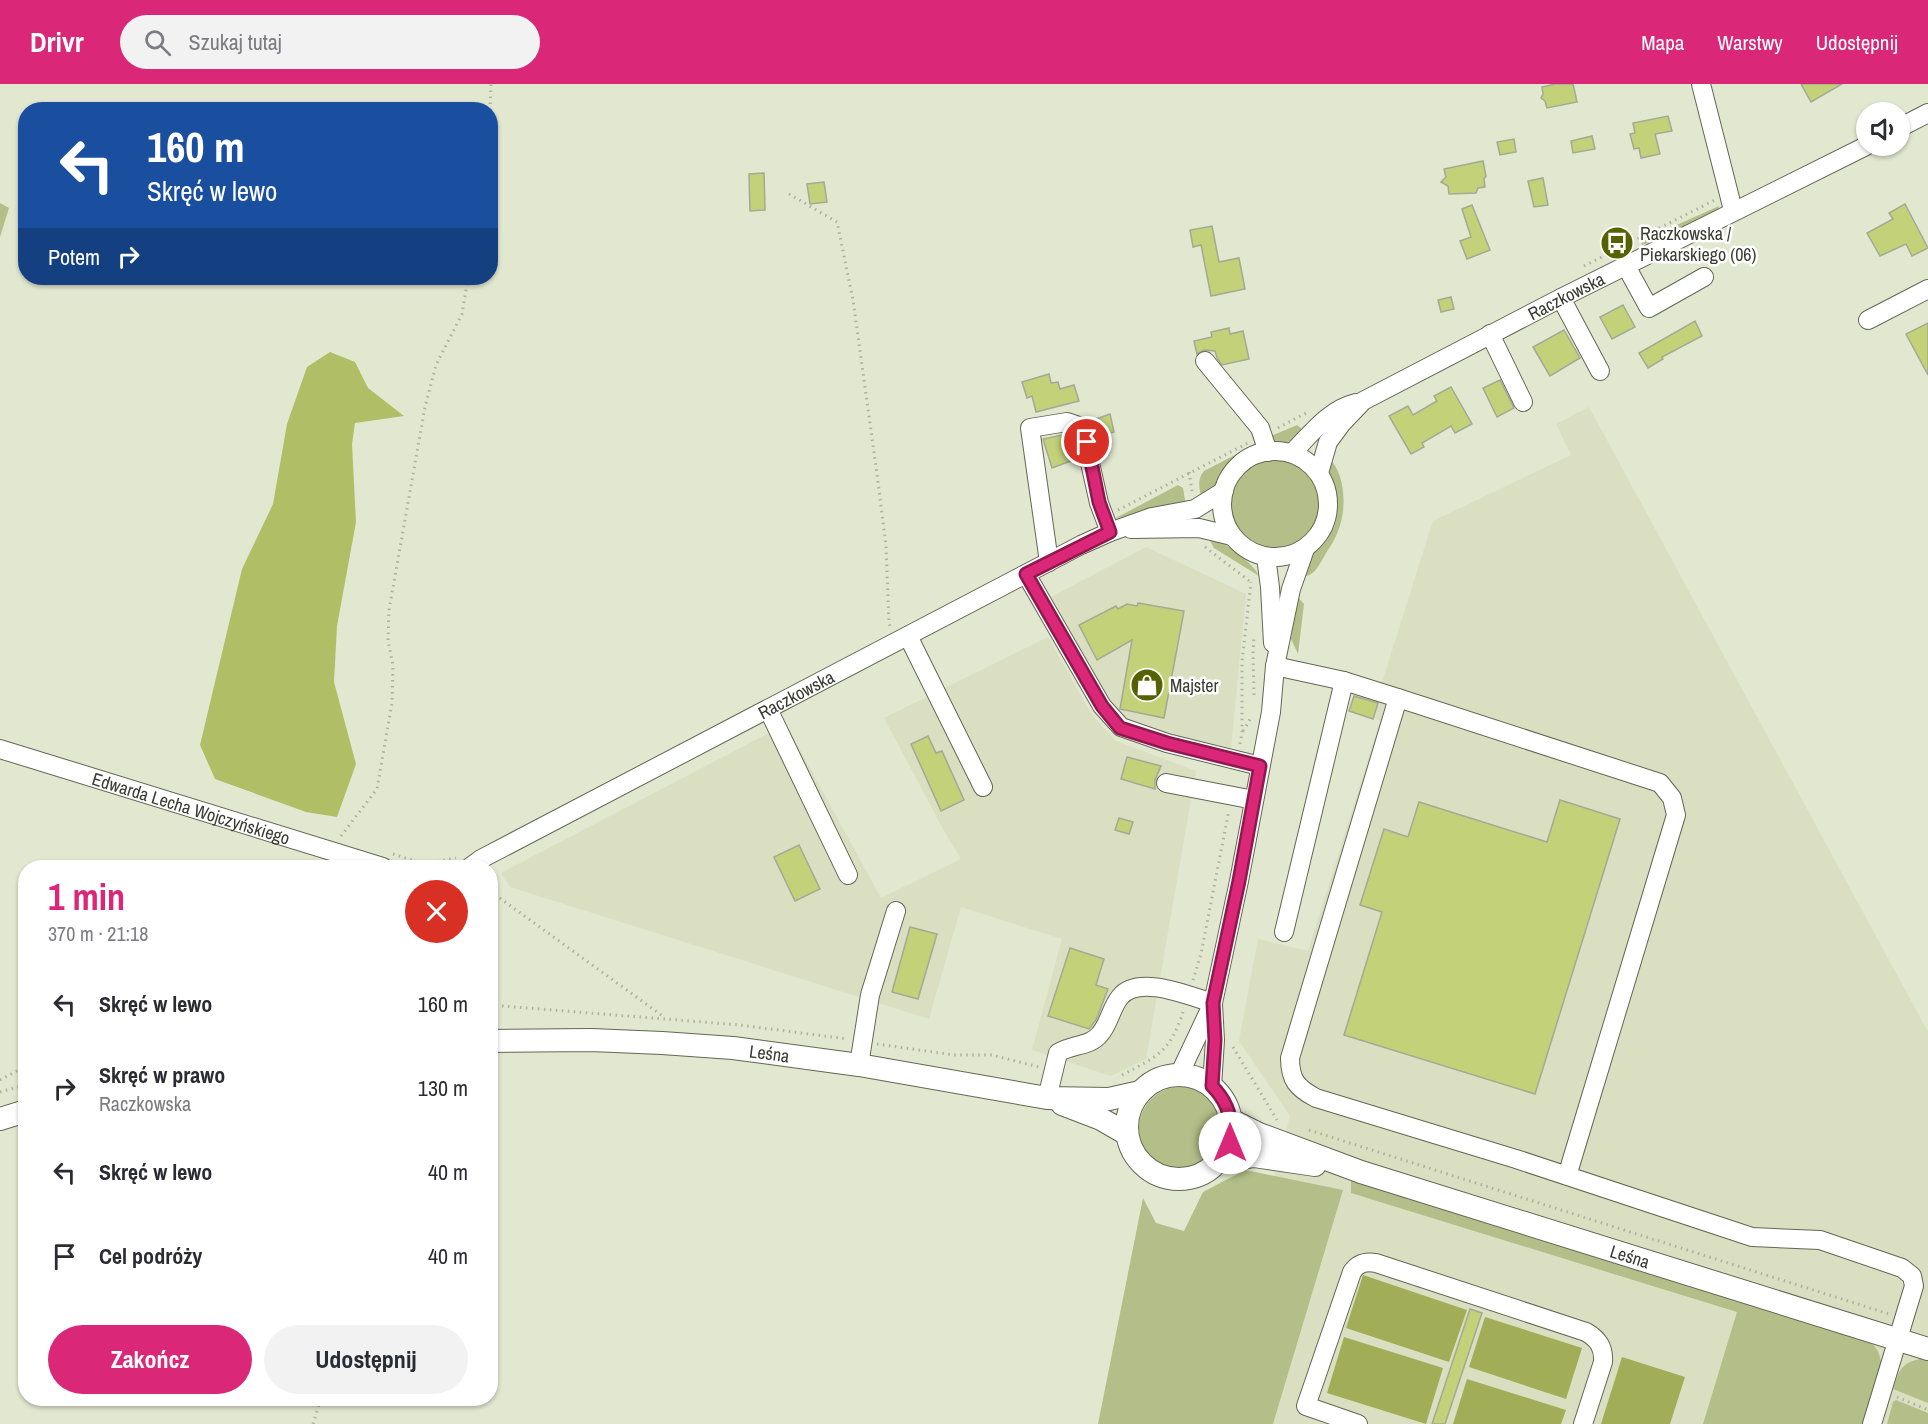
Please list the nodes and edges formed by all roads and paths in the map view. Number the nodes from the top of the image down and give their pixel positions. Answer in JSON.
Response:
{"nodes":[{"id":1,"x":491,"y":84,"type":"edge"},
{"id":2,"x":1701,"y":84,"type":"edge"},
{"id":3,"x":490,"y":102,"type":"edge"},
{"id":4,"x":1928,"y":113,"type":"edge"},
{"id":5,"x":1910,"y":122,"type":"edge"},
{"id":6,"x":1856,"y":151,"type":"edge"},
{"id":7,"x":789,"y":194,"type":"dead end"},
{"id":8,"x":1733,"y":210,"type":"junction"},
{"id":9,"x":1626,"y":266,"type":"junction"},
{"id":10,"x":1704,"y":277,"type":"dead end"},
{"id":11,"x":467,"y":285,"type":"edge"},
{"id":12,"x":1928,"y":289,"type":"edge"},
{"id":13,"x":1561,"y":298,"type":"junction"},
{"id":14,"x":1868,"y":320,"type":"dead end"},
{"id":15,"x":1490,"y":334,"type":"junction"},
{"id":16,"x":1205,"y":361,"type":"dead end"},
{"id":17,"x":1600,"y":370,"type":"dead end"},
{"id":18,"x":1363,"y":402,"type":"junction"},
{"id":19,"x":1523,"y":402,"type":"dead end"},
{"id":20,"x":1302,"y":415,"type":"dead end"},
{"id":21,"x":1266,"y":443,"type":"junction"},
{"id":22,"x":1292,"y":453,"type":"junction"},
{"id":23,"x":1319,"y":473,"type":"junction"},
{"id":24,"x":1224,"y":491,"type":"junction"},
{"id":25,"x":1112,"y":526,"type":"junction"},
{"id":26,"x":1232,"y":536,"type":"junction"},
{"id":27,"x":1305,"y":549,"type":"junction"},
{"id":28,"x":1266,"y":557,"type":"junction"},
{"id":29,"x":1049,"y":562,"type":"junction"},
{"id":30,"x":1026,"y":574,"type":"junction"},
{"id":31,"x":1251,"y":582,"type":"dead end"},
{"id":32,"x":1255,"y":631,"type":"dead end"},
{"id":33,"x":904,"y":638,"type":"junction"},
{"id":34,"x":1275,"y":666,"type":"junction"},
{"id":35,"x":1344,"y":681,"type":"junction"},
{"id":36,"x":1398,"y":698,"type":"junction"},
{"id":37,"x":1254,"y":700,"type":"dead end"},
{"id":38,"x":768,"y":709,"type":"junction"},
{"id":39,"x":1254,"y":711,"type":"dead end"},
{"id":40,"x":1242,"y":732,"type":"junction"},
{"id":41,"x":0,"y":749,"type":"edge"},
{"id":42,"x":1237,"y":762,"type":"junction"},
{"id":43,"x":1260,"y":766,"type":"junction"},
{"id":44,"x":1166,"y":783,"type":"dead end"},
{"id":45,"x":983,"y":787,"type":"dead end"},
{"id":46,"x":1231,"y":795,"type":"junction"},
{"id":47,"x":1254,"y":800,"type":"junction"},
{"id":48,"x":335,"y":852,"type":"junction"},
{"id":49,"x":360,"y":860,"type":"edge"},
{"id":50,"x":480,"y":860,"type":"edge"},
{"id":51,"x":848,"y":874,"type":"dead end"},
{"id":52,"x":498,"y":897,"type":"edge"},
{"id":53,"x":896,"y":911,"type":"dead end"},
{"id":54,"x":1284,"y":932,"type":"dead end"},
{"id":55,"x":1188,"y":995,"type":"junction"},
{"id":56,"x":1213,"y":1003,"type":"junction"},
{"id":57,"x":498,"y":1006,"type":"edge"},
{"id":58,"x":666,"y":1018,"type":"junction"},
{"id":59,"x":498,"y":1041,"type":"edge"},
{"id":60,"x":862,"y":1041,"type":"junction"},
{"id":61,"x":1232,"y":1045,"type":"dead end"},
{"id":62,"x":858,"y":1065,"type":"junction"},
{"id":63,"x":18,"y":1070,"type":"edge"},
{"id":64,"x":1052,"y":1071,"type":"junction"},
{"id":65,"x":1179,"y":1075,"type":"junction"},
{"id":66,"x":1121,"y":1076,"type":"dead end"},
{"id":67,"x":0,"y":1080,"type":"edge"},
{"id":68,"x":1212,"y":1086,"type":"junction"},
{"id":69,"x":18,"y":1087,"type":"edge"},
{"id":70,"x":0,"y":1092,"type":"edge"},
{"id":71,"x":1140,"y":1092,"type":"junction"},
{"id":72,"x":1047,"y":1098,"type":"junction"},
{"id":73,"x":18,"y":1113,"type":"edge"},
{"id":74,"x":0,"y":1119,"type":"edge"},
{"id":75,"x":1231,"y":1120,"type":"junction"},
{"id":76,"x":1277,"y":1120,"type":"dead end"},
{"id":77,"x":1299,"y":1127,"type":"dead end"},
{"id":78,"x":1127,"y":1134,"type":"junction"},
{"id":79,"x":1218,"y":1162,"type":"junction"},
{"id":80,"x":1361,"y":1172,"type":"junction"},
{"id":81,"x":1567,"y":1176,"type":"junction"},
{"id":82,"x":1904,"y":1318,"type":"junction"},
{"id":83,"x":1897,"y":1340,"type":"junction"},
{"id":84,"x":1928,"y":1351,"type":"edge"},
{"id":85,"x":1882,"y":1391,"type":"junction"},
{"id":86,"x":319,"y":1406,"type":"edge"},
{"id":87,"x":1928,"y":1410,"type":"edge"},
{"id":88,"x":313,"y":1424,"type":"edge"},
{"id":89,"x":1358,"y":1424,"type":"edge"},
{"id":90,"x":1583,"y":1424,"type":"edge"},
{"id":91,"x":1872,"y":1424,"type":"edge"}],
"edges":[{"from":1,"to":3,"type":"path"},
{"from":2,"to":8,"type":"street"},
{"from":4,"to":5,"type":"street"},
{"from":6,"to":8,"type":"street","name":"Raczkowska"},
{"from":7,"to":33,"type":"path"},
{"from":8,"to":9,"type":"street","name":"Raczkowska"},
{"from":9,"to":10,"type":"street"},
{"from":9,"to":13,"type":"street","name":"Raczkowska"},
{"from":11,"to":48,"type":"path"},
{"from":12,"to":14,"type":"street"},
{"from":13,"to":15,"type":"street","name":"Raczkowska"},
{"from":13,"to":17,"type":"street"},
{"from":15,"to":18,"type":"street","name":"Raczkowska"},
{"from":15,"to":19,"type":"street"},
{"from":16,"to":21,"type":"street"},
{"from":18,"to":22,"type":"street","name":"Raczkowska"},
{"from":18,"to":23,"type":"street","name":"Raczkowska"},
{"from":20,"to":21,"type":"path"},
{"from":21,"to":22,"type":"street"},
{"from":21,"to":24,"type":"street"},
{"from":21,"to":25,"type":"path"},
{"from":22,"to":23,"type":"street"},
{"from":23,"to":27,"type":"street"},
{"from":24,"to":25,"type":"street","name":"Raczkowska"},
{"from":24,"to":26,"type":"street"},
{"from":25,"to":26,"type":"street","name":"Raczkowska"},
{"from":25,"to":29,"type":"street","name":"Raczkowska"},
{"from":25,"to":29,"type":"street"},
{"from":26,"to":28,"type":"street"},
{"from":27,"to":28,"type":"street"},
{"from":27,"to":34,"type":"street"},
{"from":28,"to":34,"type":"street"},
{"from":29,"to":30,"type":"street","name":"Raczkowska"},
{"from":30,"to":33,"type":"street","name":"Raczkowska"},
{"from":30,"to":42,"type":"street"},
{"from":31,"to":40,"type":"path"},
{"from":32,"to":37,"type":"path"},
{"from":33,"to":38,"type":"street","name":"Raczkowska"},
{"from":33,"to":45,"type":"street"},
{"from":34,"to":35,"type":"street"},
{"from":34,"to":43,"type":"street"},
{"from":35,"to":36,"type":"street"},
{"from":35,"to":54,"type":"street"},
{"from":36,"to":81,"type":"street"},
{"from":36,"to":81,"type":"street"},
{"from":38,"to":50,"type":"street","name":"Raczkowska"},
{"from":38,"to":51,"type":"street"},
{"from":39,"to":40,"type":"path"},
{"from":40,"to":42,"type":"path"},
{"from":41,"to":48,"type":"street","name":"Edwarda Lecha Wojczyńskiego"},
{"from":42,"to":43,"type":"street"},
{"from":43,"to":47,"type":"street"},
{"from":44,"to":46,"type":"street"},
{"from":46,"to":47,"type":"street"},
{"from":46,"to":55,"type":"path"},
{"from":47,"to":56,"type":"street"},
{"from":48,"to":49,"type":"street","name":"Edwarda Lecha Wojczyńskiego"},
{"from":52,"to":58,"type":"path"},
{"from":53,"to":60,"type":"street"},
{"from":55,"to":56,"type":"street"},
{"from":55,"to":64,"type":"street"},
{"from":55,"to":66,"type":"path"},
{"from":56,"to":65,"type":"street"},
{"from":56,"to":68,"type":"street"},
{"from":57,"to":58,"type":"path"},
{"from":58,"to":60,"type":"path"},
{"from":59,"to":62,"type":"main road","name":"Leśna"},
{"from":60,"to":62,"type":"street"},
{"from":60,"to":64,"type":"path"},
{"from":61,"to":76,"type":"path"},
{"from":62,"to":72,"type":"main road","name":"Leśna"},
{"from":63,"to":67,"type":"path"},
{"from":64,"to":72,"type":"street"},
{"from":65,"to":68,"type":"main road"},
{"from":65,"to":71,"type":"main road"},
{"from":68,"to":75,"type":"main road"},
{"from":69,"to":70,"type":"path"},
{"from":71,"to":72,"type":"main road","name":"Leśna"},
{"from":71,"to":78,"type":"main road"},
{"from":72,"to":78,"type":"main road","name":"Leśna"},
{"from":73,"to":74,"type":"main road"},
{"from":75,"to":79,"type":"main road"},
{"from":75,"to":80,"type":"main road","name":"Leśna"},
{"from":77,"to":82,"type":"path"},
{"from":78,"to":79,"type":"main road"},
{"from":79,"to":80,"type":"main road","name":"Leśna"},
{"from":80,"to":83,"type":"main road","name":"Leśna"},
{"from":81,"to":82,"type":"street"},
{"from":82,"to":83,"type":"street"},
{"from":83,"to":84,"type":"main road","name":"Leśna"},
{"from":83,"to":85,"type":"street"},
{"from":85,"to":87,"type":"path"},
{"from":85,"to":91,"type":"street"},
{"from":86,"to":88,"type":"path"},
{"from":89,"to":90,"type":"street"}]}
